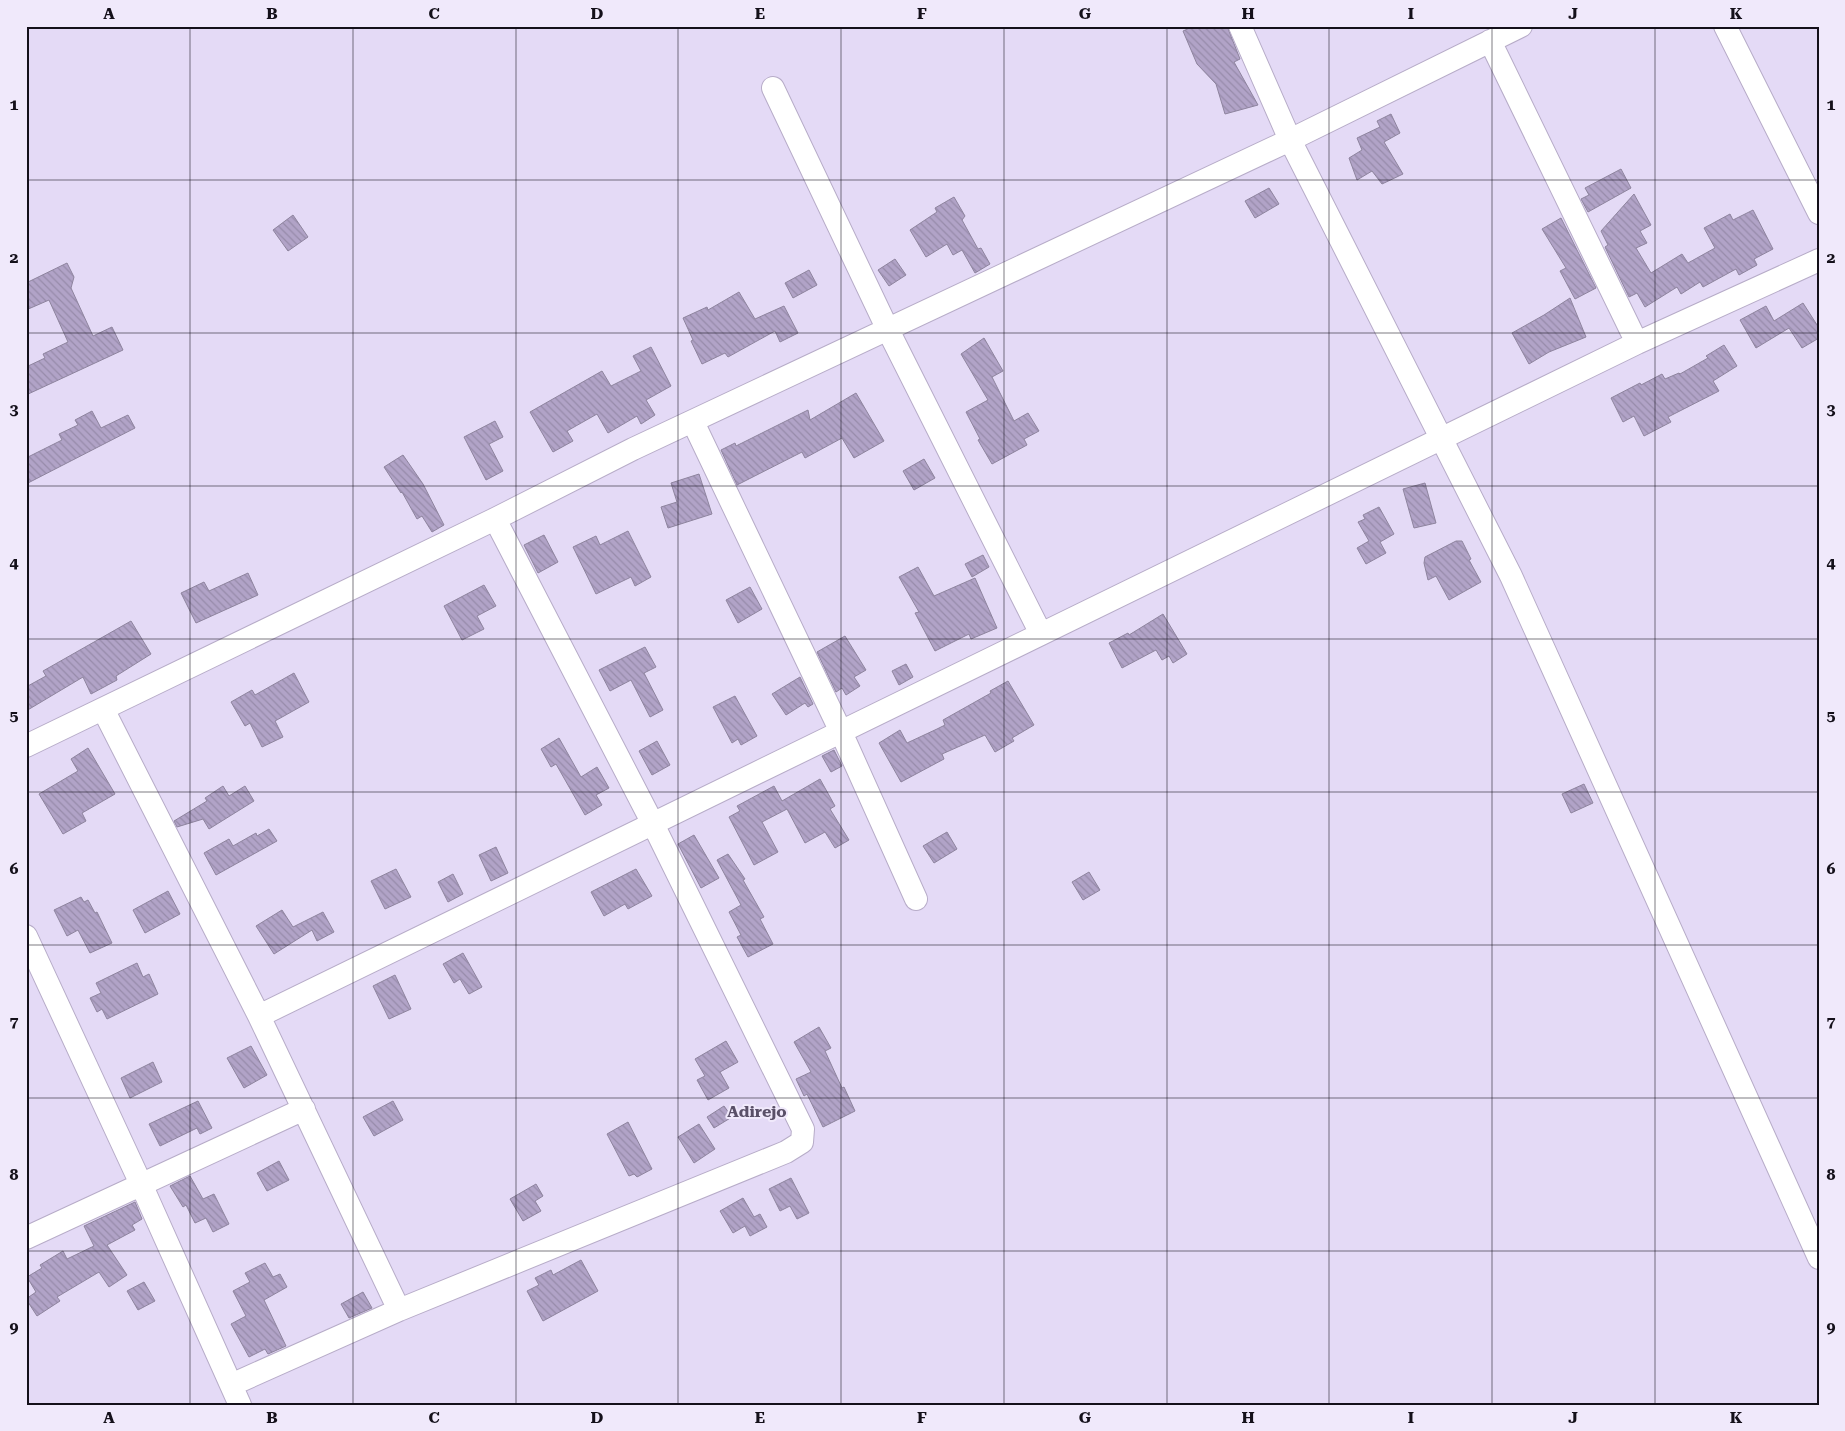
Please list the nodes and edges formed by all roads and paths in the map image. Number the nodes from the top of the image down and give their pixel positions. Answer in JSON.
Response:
{"nodes":[{"id":1,"x":1240,"y":26,"type":"edge"},
{"id":2,"x":1521,"y":26,"type":"edge"},
{"id":3,"x":1725,"y":26,"type":"edge"},
{"id":4,"x":1490,"y":41,"type":"junction"},
{"id":5,"x":773,"y":88,"type":"dead end"},
{"id":6,"x":1290,"y":140,"type":"junction"},
{"id":7,"x":1819,"y":213,"type":"edge"},
{"id":8,"x":1819,"y":260,"type":"edge"},
{"id":9,"x":888,"y":330,"type":"junction"},
{"id":10,"x":1637,"y":343,"type":"junction"},
{"id":11,"x":693,"y":422,"type":"junction"},
{"id":12,"x":1442,"y":439,"type":"junction"},
{"id":13,"x":495,"y":519,"type":"junction"},
{"id":14,"x":1042,"y":634,"type":"junction"},
{"id":15,"x":103,"y":709,"type":"junction"},
{"id":16,"x":841,"y":732,"type":"junction"},
{"id":17,"x":26,"y":746,"type":"edge"},
{"id":18,"x":653,"y":824,"type":"junction"},
{"id":19,"x":916,"y":899,"type":"dead end"},
{"id":20,"x":26,"y":936,"type":"edge"},
{"id":21,"x":259,"y":1016,"type":"junction"},
{"id":22,"x":304,"y":1109,"type":"junction"},
{"id":23,"x":141,"y":1184,"type":"junction"},
{"id":24,"x":26,"y":1238,"type":"edge"},
{"id":25,"x":1819,"y":1258,"type":"edge"},
{"id":26,"x":398,"y":1310,"type":"junction"},
{"id":27,"x":235,"y":1395,"type":"edge"}],
"edges":[{"from":1,"to":6,"type":"street"},
{"from":2,"to":4,"type":"street"},
{"from":3,"to":7,"type":"street"},
{"from":4,"to":6,"type":"street"},
{"from":4,"to":10,"type":"street"},
{"from":5,"to":9,"type":"street"},
{"from":6,"to":9,"type":"street"},
{"from":6,"to":12,"type":"street"},
{"from":8,"to":10,"type":"street"},
{"from":9,"to":11,"type":"street"},
{"from":9,"to":14,"type":"street"},
{"from":10,"to":12,"type":"street"},
{"from":11,"to":13,"type":"street"},
{"from":11,"to":16,"type":"street"},
{"from":12,"to":14,"type":"street"},
{"from":12,"to":25,"type":"street"},
{"from":13,"to":15,"type":"street"},
{"from":13,"to":18,"type":"street"},
{"from":14,"to":16,"type":"street"},
{"from":15,"to":17,"type":"street"},
{"from":15,"to":21,"type":"street"},
{"from":16,"to":18,"type":"street"},
{"from":16,"to":19,"type":"street"},
{"from":18,"to":21,"type":"street"},
{"from":18,"to":26,"type":"street"},
{"from":20,"to":23,"type":"street"},
{"from":21,"to":22,"type":"street"},
{"from":22,"to":23,"type":"street"},
{"from":22,"to":26,"type":"street"},
{"from":23,"to":24,"type":"street"},
{"from":23,"to":27,"type":"street"},
{"from":26,"to":27,"type":"street"}]}
